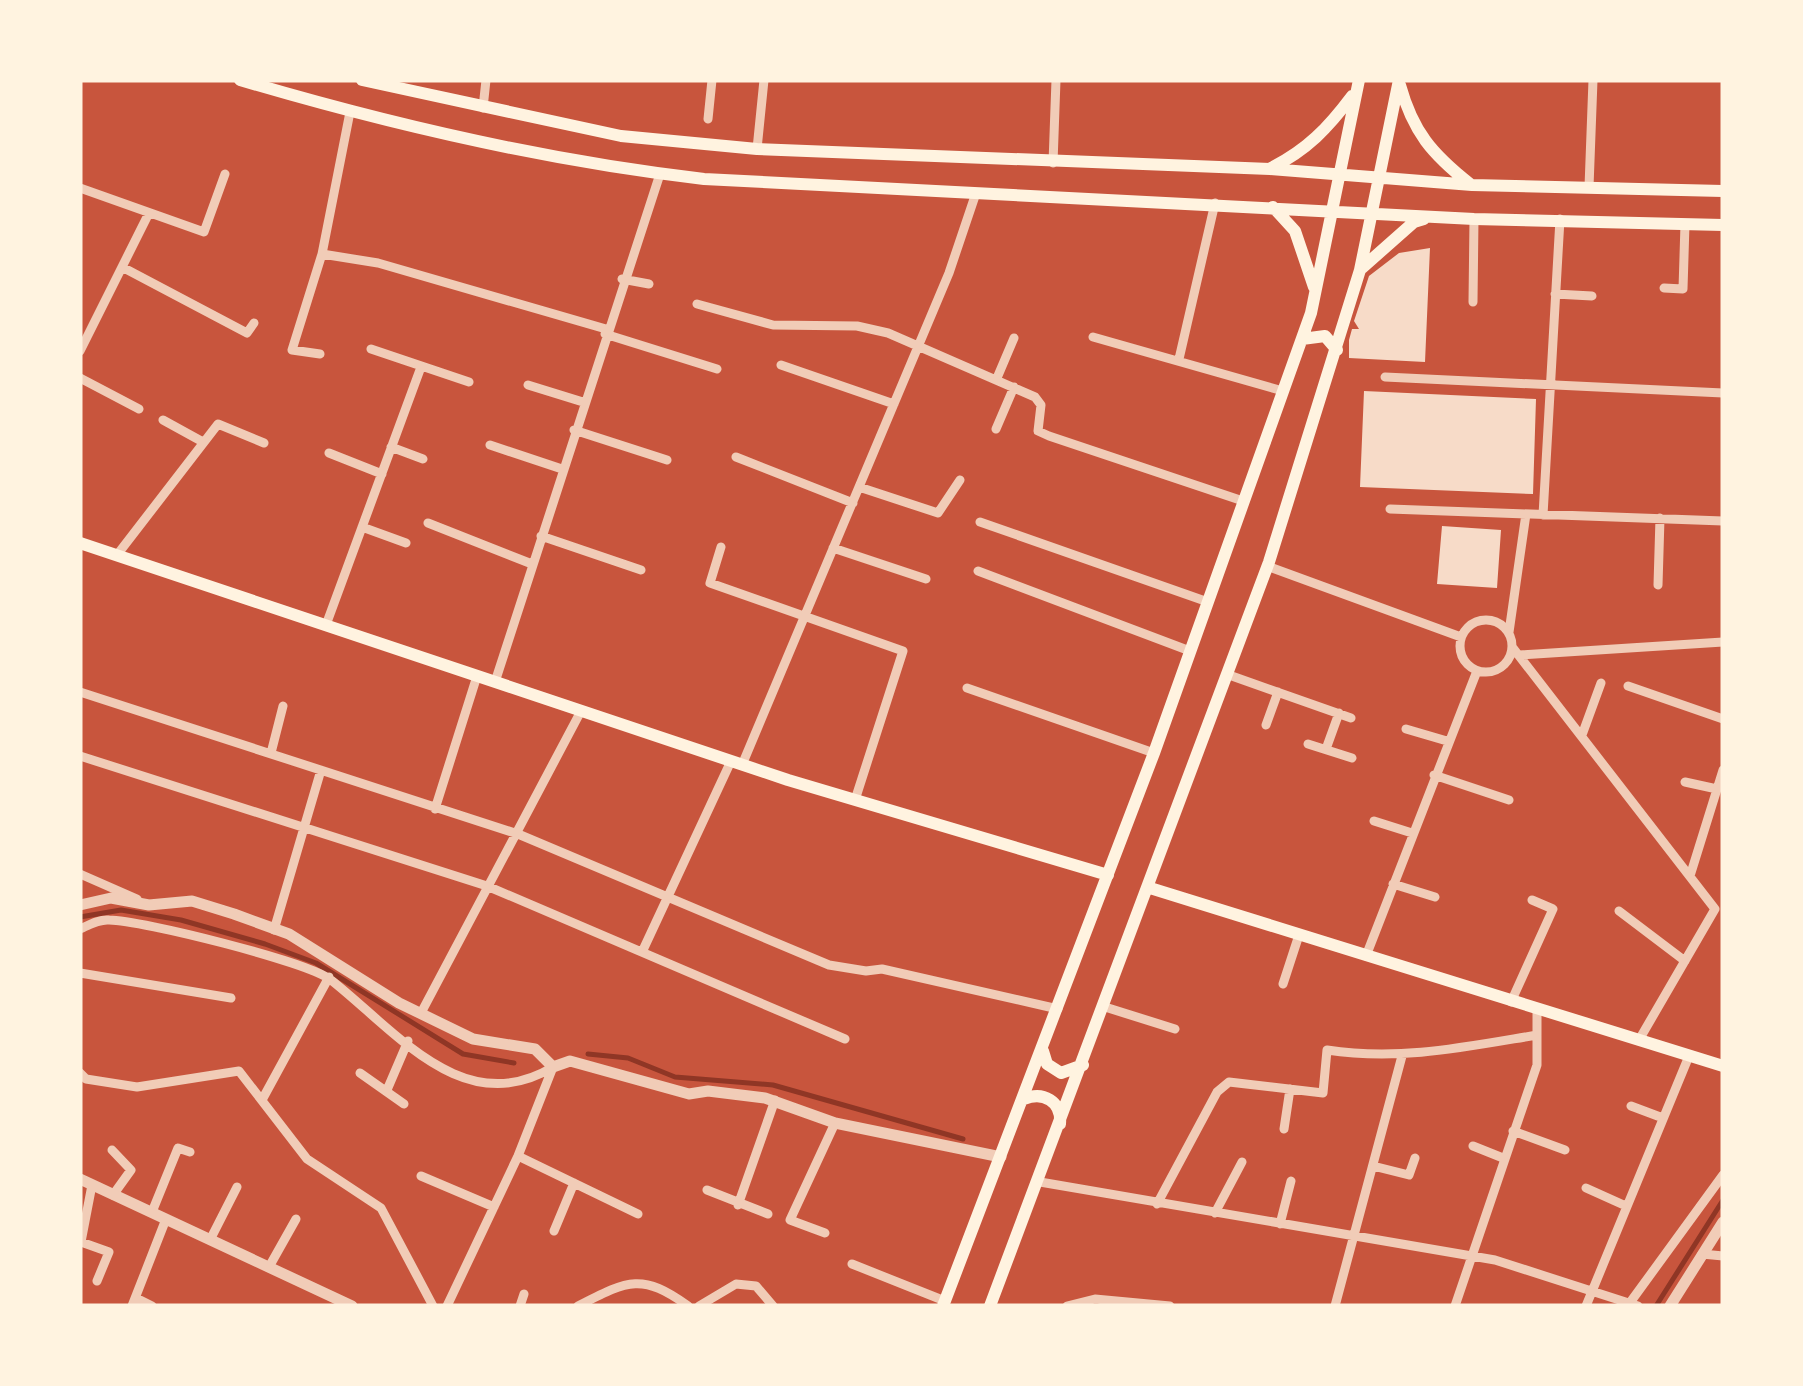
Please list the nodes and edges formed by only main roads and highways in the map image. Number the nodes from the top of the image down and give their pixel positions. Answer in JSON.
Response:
{"nodes":[{"id":1,"x":240,"y":80,"type":"edge"},
{"id":2,"x":362,"y":80,"type":"edge"},
{"id":3,"x":1399,"y":80,"type":"edge"},
{"id":4,"x":1358,"y":85,"type":"edge"},
{"id":5,"x":1270,"y":169,"type":"junction"},
{"id":6,"x":1338,"y":178,"type":"junction"},
{"id":7,"x":1380,"y":180,"type":"junction"},
{"id":8,"x":1472,"y":185,"type":"junction"},
{"id":9,"x":1723,"y":191,"type":"edge"},
{"id":10,"x":1273,"y":206,"type":"junction"},
{"id":11,"x":1332,"y":210,"type":"junction"},
{"id":12,"x":1373,"y":214,"type":"junction"},
{"id":13,"x":1430,"y":217,"type":"junction"},
{"id":14,"x":1723,"y":225,"type":"edge"},
{"id":15,"x":1360,"y":270,"type":"junction"},
{"id":16,"x":1316,"y":293,"type":"junction"},
{"id":17,"x":1302,"y":339,"type":"junction"},
{"id":18,"x":1337,"y":350,"type":"junction"},
{"id":19,"x":80,"y":543,"type":"edge"},
{"id":20,"x":1108,"y":875,"type":"junction"},
{"id":21,"x":1150,"y":888,"type":"junction"},
{"id":22,"x":1043,"y":1048,"type":"junction"},
{"id":23,"x":1082,"y":1064,"type":"junction"},
{"id":24,"x":1723,"y":1066,"type":"edge"},
{"id":25,"x":1024,"y":1099,"type":"junction"},
{"id":26,"x":1060,"y":1126,"type":"junction"},
{"id":27,"x":944,"y":1304,"type":"edge"},
{"id":28,"x":990,"y":1306,"type":"edge"}],
"edges":[{"from":1,"to":10,"type":"main road"},
{"from":2,"to":5,"type":"main road"},
{"from":3,"to":7,"type":"main road"},
{"from":3,"to":8,"type":"main road"},
{"from":4,"to":5,"type":"main road"},
{"from":4,"to":6,"type":"main road"},
{"from":5,"to":6,"type":"main road"},
{"from":6,"to":7,"type":"main road"},
{"from":6,"to":11,"type":"main road"},
{"from":7,"to":8,"type":"main road"},
{"from":7,"to":12,"type":"main road"},
{"from":8,"to":9,"type":"main road"},
{"from":10,"to":11,"type":"main road"},
{"from":10,"to":16,"type":"main road"},
{"from":11,"to":12,"type":"main road"},
{"from":11,"to":16,"type":"main road"},
{"from":12,"to":13,"type":"main road"},
{"from":12,"to":15,"type":"main road"},
{"from":13,"to":14,"type":"main road"},
{"from":13,"to":15,"type":"main road"},
{"from":15,"to":18,"type":"main road"},
{"from":16,"to":17,"type":"main road"},
{"from":17,"to":18,"type":"main road"},
{"from":17,"to":20,"type":"main road"},
{"from":18,"to":21,"type":"main road"},
{"from":19,"to":20,"type":"main road"},
{"from":20,"to":22,"type":"main road"},
{"from":21,"to":23,"type":"main road"},
{"from":21,"to":24,"type":"main road"},
{"from":22,"to":23,"type":"main road"},
{"from":22,"to":25,"type":"main road"},
{"from":23,"to":26,"type":"main road"},
{"from":25,"to":26,"type":"main road"},
{"from":25,"to":27,"type":"main road"},
{"from":26,"to":28,"type":"main road"}]}
